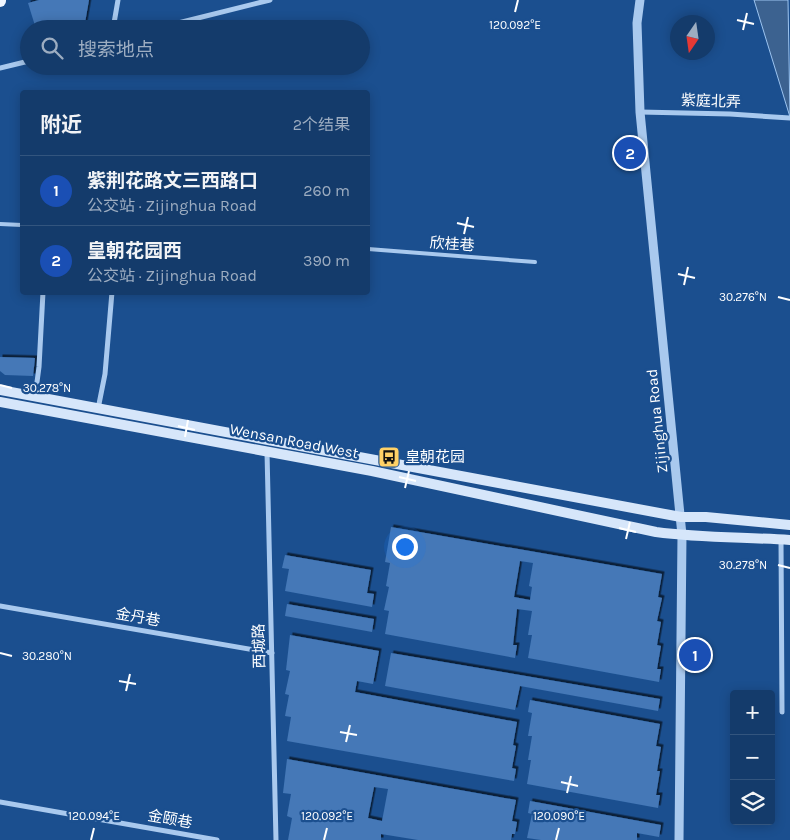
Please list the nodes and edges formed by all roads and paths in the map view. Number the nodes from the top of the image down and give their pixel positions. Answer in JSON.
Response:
{"nodes":[{"id":1,"x":118,"y":0,"type":"edge"},
{"id":2,"x":270,"y":0,"type":"edge"},
{"id":3,"x":640,"y":0,"type":"edge"},
{"id":4,"x":115,"y":20,"type":"edge"},
{"id":5,"x":190,"y":20,"type":"edge"},
{"id":6,"x":20,"y":63,"type":"edge"},
{"id":7,"x":0,"y":68,"type":"edge"},
{"id":8,"x":640,"y":112,"type":"junction"},
{"id":9,"x":790,"y":118,"type":"edge"},
{"id":10,"x":0,"y":224,"type":"edge"},
{"id":11,"x":20,"y":225,"type":"edge"},
{"id":12,"x":370,"y":249,"type":"edge"},
{"id":13,"x":535,"y":262,"type":"dead end"},
{"id":14,"x":43,"y":295,"type":"edge"},
{"id":15,"x":112,"y":295,"type":"edge"},
{"id":16,"x":0,"y":390,"type":"edge"},
{"id":17,"x":35,"y":397,"type":"junction"},
{"id":18,"x":0,"y":402,"type":"edge"},
{"id":19,"x":98,"y":409,"type":"junction"},
{"id":20,"x":267,"y":452,"type":"junction"},
{"id":21,"x":681,"y":517,"type":"junction"},
{"id":22,"x":790,"y":525,"type":"edge"},
{"id":23,"x":682,"y":535,"type":"junction"},
{"id":24,"x":786,"y":540,"type":"edge"},
{"id":25,"x":0,"y":606,"type":"edge"},
{"id":26,"x":272,"y":653,"type":"junction"},
{"id":27,"x":782,"y":712,"type":"dead end"},
{"id":28,"x":0,"y":802,"type":"edge"},
{"id":29,"x":217,"y":840,"type":"edge"},
{"id":30,"x":276,"y":840,"type":"edge"},
{"id":31,"x":679,"y":840,"type":"edge"}],
"edges":[{"from":1,"to":4,"type":"street"},
{"from":2,"to":5,"type":"street"},
{"from":3,"to":8,"type":"street","name":"Zijinghua Road"},
{"from":6,"to":7,"type":"street"},
{"from":8,"to":9,"type":"street","name":"紫庭北弄"},
{"from":8,"to":21,"type":"street","name":"Zijinghua Road"},
{"from":10,"to":11,"type":"lane"},
{"from":12,"to":13,"type":"lane","name":"欣桂巷"},
{"from":14,"to":17,"type":"street"},
{"from":15,"to":19,"type":"street"},
{"from":16,"to":17,"type":"main road","name":"Wensan Road West"},
{"from":17,"to":19,"type":"main road","name":"Wensan Road West"},
{"from":18,"to":20,"type":"main road","name":"Wensan Road West"},
{"from":19,"to":21,"type":"main road","name":"Wensan Road West"},
{"from":20,"to":23,"type":"main road","name":"Wensan Road West"},
{"from":20,"to":26,"type":"street","name":"西城路"},
{"from":21,"to":22,"type":"main road","name":"Wensan Road West"},
{"from":21,"to":23,"type":"street","name":"Zijinghua Road"},
{"from":23,"to":24,"type":"main road","name":"Wensan Road West"},
{"from":23,"to":31,"type":"street","name":"Zijinghua Road"},
{"from":24,"to":27,"type":"street"},
{"from":25,"to":26,"type":"street","name":"金丹巷"},
{"from":26,"to":30,"type":"street","name":"西城路"},
{"from":28,"to":29,"type":"street","name":"金颐巷"}]}
